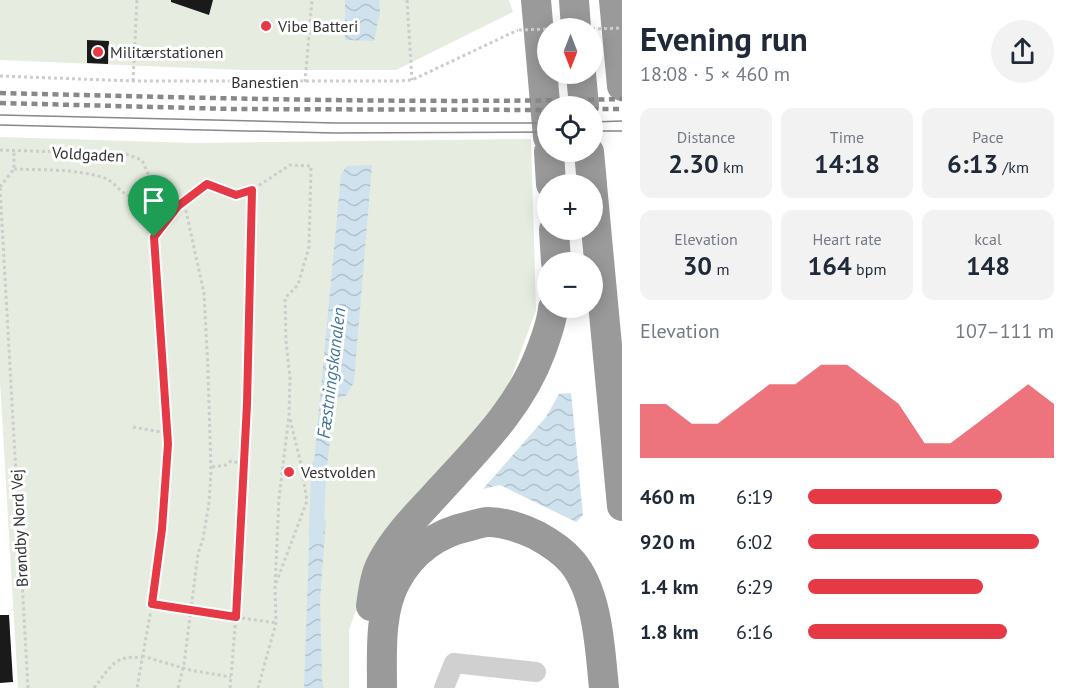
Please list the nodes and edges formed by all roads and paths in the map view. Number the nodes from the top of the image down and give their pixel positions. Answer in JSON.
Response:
{"nodes":[{"id":1,"x":137,"y":0,"type":"edge"},
{"id":2,"x":312,"y":0,"type":"edge"},
{"id":3,"x":407,"y":0,"type":"edge"},
{"id":4,"x":536,"y":0,"type":"edge"},
{"id":5,"x":574,"y":0,"type":"edge"},
{"id":6,"x":614,"y":0,"type":"edge"},
{"id":7,"x":575,"y":18,"type":"edge"},
{"id":8,"x":622,"y":28,"type":"edge"},
{"id":9,"x":537,"y":29,"type":"edge"},
{"id":10,"x":603,"y":29,"type":"edge"},
{"id":11,"x":0,"y":76,"type":"edge"},
{"id":12,"x":412,"y":80,"type":"junction"},
{"id":13,"x":134,"y":81,"type":"junction"},
{"id":14,"x":305,"y":82,"type":"junction"},
{"id":15,"x":622,"y":86,"type":"edge"},
{"id":16,"x":544,"y":96,"type":"edge"},
{"id":17,"x":0,"y":150,"type":"edge"},
{"id":18,"x":14,"y":150,"type":"junction"},
{"id":19,"x":14,"y":169,"type":"junction"},
{"id":20,"x":0,"y":188,"type":"edge"},
{"id":21,"x":252,"y":190,"type":"junction"},
{"id":22,"x":151,"y":197,"type":"junction"},
{"id":23,"x":183,"y":202,"type":"junction"},
{"id":24,"x":154,"y":237,"type":"junction"},
{"id":25,"x":597,"y":240,"type":"edge"},
{"id":26,"x":2,"y":251,"type":"edge"},
{"id":27,"x":551,"y":318,"type":"edge"},
{"id":28,"x":289,"y":415,"type":"junction"},
{"id":29,"x":133,"y":428,"type":"dead end"},
{"id":30,"x":167,"y":433,"type":"junction"},
{"id":31,"x":244,"y":464,"type":"junction"},
{"id":32,"x":211,"y":467,"type":"junction"},
{"id":33,"x":622,"y":506,"type":"edge"},
{"id":34,"x":275,"y":587,"type":"junction"},
{"id":35,"x":152,"y":604,"type":"junction"},
{"id":36,"x":191,"y":610,"type":"junction"},
{"id":37,"x":236,"y":617,"type":"junction"},
{"id":38,"x":276,"y":623,"type":"junction"},
{"id":39,"x":142,"y":657,"type":"junction"},
{"id":40,"x":183,"y":667,"type":"junction"},
{"id":41,"x":536,"y":672,"type":"dead end"},
{"id":42,"x":231,"y":677,"type":"junction"},
{"id":43,"x":28,"y":688,"type":"edge"},
{"id":44,"x":94,"y":688,"type":"edge"},
{"id":45,"x":136,"y":688,"type":"edge"},
{"id":46,"x":178,"y":688,"type":"edge"},
{"id":47,"x":230,"y":688,"type":"edge"},
{"id":48,"x":258,"y":688,"type":"edge"},
{"id":49,"x":365,"y":688,"type":"edge"},
{"id":50,"x":382,"y":688,"type":"edge"},
{"id":51,"x":444,"y":688,"type":"edge"},
{"id":52,"x":604,"y":688,"type":"edge"}],
"edges":[{"from":1,"to":13,"type":"path"},
{"from":2,"to":14,"type":"path"},
{"from":3,"to":12,"type":"path"},
{"from":4,"to":16,"type":"highway"},
{"from":5,"to":7,"type":"highway"},
{"from":6,"to":15,"type":"highway"},
{"from":8,"to":10,"type":"path","bridge":true},
{"from":9,"to":12,"type":"path","name":"Banestien","bridge":true},
{"from":11,"to":13,"type":"path","name":"Banestien"},
{"from":12,"to":14,"type":"path","name":"Banestien"},
{"from":13,"to":14,"type":"path","name":"Banestien"},
{"from":17,"to":18,"type":"path","name":"Voldgaden"},
{"from":18,"to":19,"type":"path"},
{"from":18,"to":22,"type":"path","name":"Voldgaden"},
{"from":19,"to":20,"type":"path","name":"Brøndby Nord Vej"},
{"from":19,"to":22,"type":"path"},
{"from":20,"to":26,"type":"path","name":"Brøndby Nord Vej"},
{"from":21,"to":23,"type":"path"},
{"from":21,"to":28,"type":"path"},
{"from":21,"to":31,"type":"path"},
{"from":22,"to":24,"type":"path","name":"Voldgaden"},
{"from":23,"to":24,"type":"path"},
{"from":23,"to":32,"type":"path"},
{"from":24,"to":30,"type":"path","name":"Voldgaden"},
{"from":25,"to":33,"type":"highway"},
{"from":26,"to":43,"type":"path","name":"Brøndby Nord Vej"},
{"from":27,"to":49,"type":"highway"},
{"from":28,"to":34,"type":"path"},
{"from":28,"to":34,"type":"path"},
{"from":29,"to":30,"type":"path"},
{"from":30,"to":35,"type":"path","name":"Voldgaden"},
{"from":31,"to":32,"type":"path"},
{"from":31,"to":37,"type":"path"},
{"from":32,"to":36,"type":"path"},
{"from":34,"to":38,"type":"path"},
{"from":35,"to":36,"type":"path"},
{"from":35,"to":39,"type":"path","name":"Voldgaden"},
{"from":36,"to":37,"type":"path"},
{"from":36,"to":40,"type":"path"},
{"from":37,"to":38,"type":"path"},
{"from":37,"to":42,"type":"path"},
{"from":38,"to":48,"type":"path"},
{"from":39,"to":40,"type":"path"},
{"from":39,"to":44,"type":"path"},
{"from":39,"to":45,"type":"path","name":"Voldgaden"},
{"from":40,"to":42,"type":"path"},
{"from":40,"to":46,"type":"path"},
{"from":41,"to":51,"type":"lane"},
{"from":42,"to":47,"type":"path"},
{"from":50,"to":52,"type":"highway"}]}
